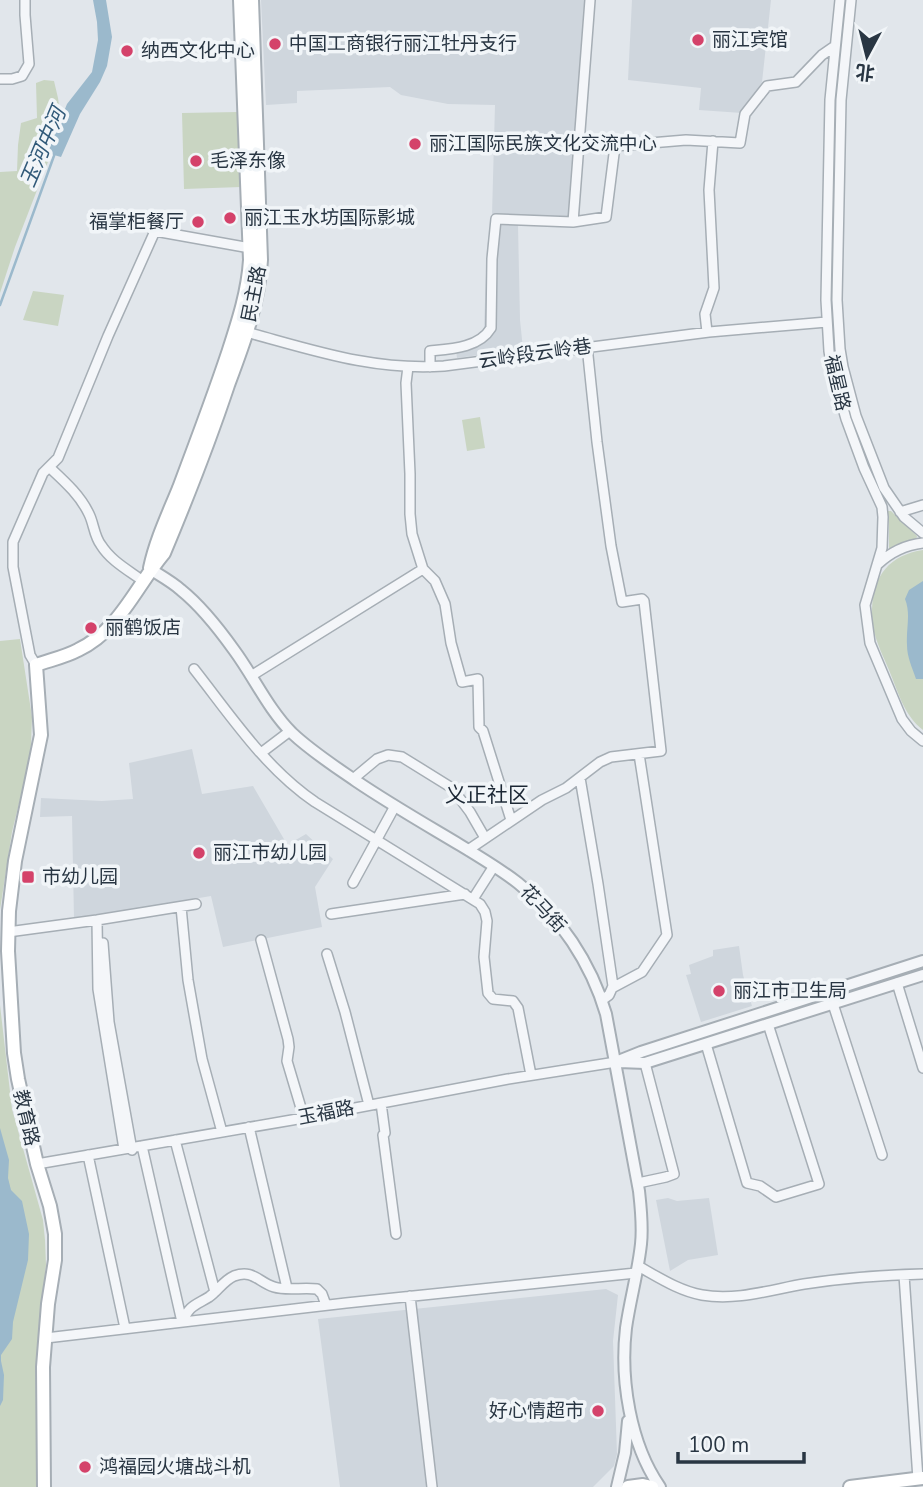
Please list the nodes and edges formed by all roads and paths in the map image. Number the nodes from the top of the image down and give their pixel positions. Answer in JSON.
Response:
{"nodes":[{"id":1,"x":25,"y":0,"type":"edge"},
{"id":2,"x":240,"y":0,"type":"edge"},
{"id":3,"x":252,"y":0,"type":"edge"},
{"id":4,"x":590,"y":0,"type":"edge"},
{"id":5,"x":840,"y":0,"type":"edge"},
{"id":6,"x":851,"y":0,"type":"edge"},
{"id":7,"x":835,"y":46,"type":"junction"},
{"id":8,"x":0,"y":79,"type":"edge"},
{"id":9,"x":713,"y":141,"type":"junction"},
{"id":10,"x":573,"y":222,"type":"junction"},
{"id":11,"x":250,"y":248,"type":"junction"},
{"id":12,"x":827,"y":322,"type":"junction"},
{"id":13,"x":246,"y":331,"type":"junction"},
{"id":14,"x":707,"y":332,"type":"junction"},
{"id":15,"x":587,"y":346,"type":"junction"},
{"id":16,"x":408,"y":367,"type":"junction"},
{"id":17,"x":430,"y":367,"type":"junction"},
{"id":18,"x":49,"y":467,"type":"junction"},
{"id":19,"x":923,"y":505,"type":"edge"},
{"id":20,"x":900,"y":512,"type":"junction"},
{"id":21,"x":923,"y":533,"type":"edge"},
{"id":22,"x":923,"y":542,"type":"edge"},
{"id":23,"x":877,"y":564,"type":"junction"},
{"id":24,"x":150,"y":569,"type":"junction"},
{"id":25,"x":423,"y":569,"type":"junction"},
{"id":26,"x":143,"y":581,"type":"junction"},
{"id":27,"x":36,"y":665,"type":"junction"},
{"id":28,"x":194,"y":670,"type":"dead end"},
{"id":29,"x":251,"y":676,"type":"junction"},
{"id":30,"x":290,"y":730,"type":"junction"},
{"id":31,"x":923,"y":741,"type":"edge"},
{"id":32,"x":261,"y":753,"type":"junction"},
{"id":33,"x":639,"y":754,"type":"junction"},
{"id":34,"x":580,"y":778,"type":"junction"},
{"id":35,"x":353,"y":779,"type":"junction"},
{"id":36,"x":395,"y":806,"type":"junction"},
{"id":37,"x":511,"y":820,"type":"junction"},
{"id":38,"x":485,"y":838,"type":"junction"},
{"id":39,"x":376,"y":839,"type":"junction"},
{"id":40,"x":468,"y":850,"type":"junction"},
{"id":41,"x":494,"y":866,"type":"junction"},
{"id":42,"x":353,"y":883,"type":"dead end"},
{"id":43,"x":469,"y":897,"type":"junction"},
{"id":44,"x":196,"y":904,"type":"dead end"},
{"id":45,"x":181,"y":907,"type":"junction"},
{"id":46,"x":331,"y":914,"type":"dead end"},
{"id":47,"x":99,"y":923,"type":"junction"},
{"id":48,"x":8,"y":932,"type":"junction"},
{"id":49,"x":261,"y":940,"type":"dead end"},
{"id":50,"x":327,"y":954,"type":"dead end"},
{"id":51,"x":923,"y":961,"type":"edge"},
{"id":52,"x":923,"y":975,"type":"edge"},
{"id":53,"x":897,"y":983,"type":"junction"},
{"id":54,"x":612,"y":988,"type":"junction"},
{"id":55,"x":602,"y":1000,"type":"junction"},
{"id":56,"x":833,"y":1004,"type":"junction"},
{"id":57,"x":768,"y":1024,"type":"junction"},
{"id":58,"x":706,"y":1044,"type":"junction"},
{"id":59,"x":616,"y":1062,"type":"junction"},
{"id":60,"x":645,"y":1063,"type":"junction"},
{"id":61,"x":923,"y":1068,"type":"edge"},
{"id":62,"x":531,"y":1075,"type":"junction"},
{"id":63,"x":381,"y":1103,"type":"junction"},
{"id":64,"x":369,"y":1105,"type":"junction"},
{"id":65,"x":304,"y":1118,"type":"junction"},
{"id":66,"x":249,"y":1128,"type":"junction"},
{"id":67,"x":222,"y":1132,"type":"junction"},
{"id":68,"x":175,"y":1140,"type":"junction"},
{"id":69,"x":142,"y":1146,"type":"junction"},
{"id":70,"x":129,"y":1151,"type":"junction"},
{"id":71,"x":88,"y":1155,"type":"junction"},
{"id":72,"x":882,"y":1155,"type":"dead end"},
{"id":73,"x":37,"y":1164,"type":"junction"},
{"id":74,"x":638,"y":1183,"type":"junction"},
{"id":75,"x":396,"y":1234,"type":"dead end"},
{"id":76,"x":637,"y":1270,"type":"junction"},
{"id":77,"x":923,"y":1274,"type":"edge"},
{"id":78,"x":904,"y":1275,"type":"junction"},
{"id":79,"x":287,"y":1288,"type":"junction"},
{"id":80,"x":215,"y":1292,"type":"junction"},
{"id":81,"x":410,"y":1296,"type":"junction"},
{"id":82,"x":326,"y":1305,"type":"junction"},
{"id":83,"x":182,"y":1322,"type":"junction"},
{"id":84,"x":125,"y":1328,"type":"junction"},
{"id":85,"x":46,"y":1338,"type":"junction"},
{"id":86,"x":629,"y":1411,"type":"junction"},
{"id":87,"x":920,"y":1478,"type":"edge"},
{"id":88,"x":44,"y":1487,"type":"edge"},
{"id":89,"x":432,"y":1487,"type":"edge"},
{"id":90,"x":617,"y":1487,"type":"edge"},
{"id":91,"x":628,"y":1487,"type":"edge"},
{"id":92,"x":652,"y":1487,"type":"edge"},
{"id":93,"x":660,"y":1487,"type":"edge"},
{"id":94,"x":850,"y":1487,"type":"edge"}],
"edges":[{"from":1,"to":8,"type":"street"},
{"from":2,"to":11,"type":"main road","name":"民主路"},
{"from":3,"to":13,"type":"main road","name":"民主路"},
{"from":4,"to":10,"type":"street"},
{"from":5,"to":7,"type":"street","name":"福星路"},
{"from":6,"to":20,"type":"street","name":"福星路"},
{"from":7,"to":9,"type":"street"},
{"from":7,"to":12,"type":"street","name":"福星路"},
{"from":9,"to":10,"type":"street"},
{"from":9,"to":14,"type":"street"},
{"from":10,"to":17,"type":"street"},
{"from":11,"to":18,"type":"street"},
{"from":11,"to":24,"type":"main road","name":"民主路"},
{"from":12,"to":14,"type":"street","name":"云岭段云岭巷"},
{"from":12,"to":23,"type":"street","name":"福星路"},
{"from":13,"to":16,"type":"street","name":"云岭段云岭巷"},
{"from":13,"to":24,"type":"main road","name":"民主路"},
{"from":14,"to":15,"type":"street","name":"云岭段云岭巷"},
{"from":15,"to":17,"type":"street","name":"云岭段云岭巷"},
{"from":15,"to":33,"type":"street"},
{"from":16,"to":17,"type":"street","name":"云岭段云岭巷"},
{"from":16,"to":25,"type":"street"},
{"from":18,"to":26,"type":"street"},
{"from":18,"to":27,"type":"street"},
{"from":19,"to":20,"type":"street"},
{"from":20,"to":21,"type":"street","name":"福星路"},
{"from":22,"to":23,"type":"street"},
{"from":23,"to":31,"type":"street","name":"福星路"},
{"from":24,"to":26,"type":"main road","name":"民主路"},
{"from":24,"to":29,"type":"street","name":"花马街"},
{"from":25,"to":29,"type":"street"},
{"from":25,"to":37,"type":"street"},
{"from":26,"to":27,"type":"main road","name":"民主路"},
{"from":27,"to":48,"type":"main road","name":"教育路"},
{"from":28,"to":32,"type":"street"},
{"from":29,"to":30,"type":"street","name":"花马街"},
{"from":30,"to":32,"type":"street"},
{"from":30,"to":35,"type":"street","name":"花马街"},
{"from":32,"to":39,"type":"street"},
{"from":33,"to":34,"type":"street"},
{"from":33,"to":54,"type":"street"},
{"from":34,"to":37,"type":"street"},
{"from":34,"to":54,"type":"street"},
{"from":35,"to":36,"type":"street","name":"花马街"},
{"from":35,"to":38,"type":"street"},
{"from":36,"to":39,"type":"street"},
{"from":36,"to":40,"type":"street","name":"花马街"},
{"from":37,"to":38,"type":"street"},
{"from":38,"to":40,"type":"street"},
{"from":39,"to":42,"type":"street"},
{"from":39,"to":43,"type":"street"},
{"from":40,"to":41,"type":"street","name":"花马街"},
{"from":41,"to":43,"type":"street"},
{"from":41,"to":55,"type":"street","name":"花马街"},
{"from":43,"to":46,"type":"street"},
{"from":43,"to":62,"type":"street"},
{"from":44,"to":45,"type":"street"},
{"from":45,"to":47,"type":"street"},
{"from":45,"to":67,"type":"street"},
{"from":47,"to":48,"type":"street"},
{"from":47,"to":70,"type":"street"},
{"from":48,"to":73,"type":"main road","name":"教育路"},
{"from":49,"to":65,"type":"street"},
{"from":50,"to":64,"type":"street"},
{"from":51,"to":59,"type":"street","name":"玉福路"},
{"from":52,"to":53,"type":"street","name":"玉福路"},
{"from":53,"to":56,"type":"street","name":"玉福路"},
{"from":53,"to":61,"type":"street"},
{"from":54,"to":55,"type":"street"},
{"from":55,"to":59,"type":"street","name":"花马街"},
{"from":56,"to":57,"type":"street","name":"玉福路"},
{"from":56,"to":72,"type":"street"},
{"from":57,"to":58,"type":"street","name":"玉福路"},
{"from":57,"to":58,"type":"street"},
{"from":58,"to":60,"type":"street","name":"玉福路"},
{"from":59,"to":60,"type":"street","name":"玉福路"},
{"from":59,"to":62,"type":"street","name":"玉福路"},
{"from":59,"to":74,"type":"street","name":"花马街"},
{"from":60,"to":74,"type":"street"},
{"from":62,"to":63,"type":"street","name":"玉福路"},
{"from":63,"to":64,"type":"street","name":"玉福路"},
{"from":63,"to":75,"type":"street"},
{"from":64,"to":65,"type":"street","name":"玉福路"},
{"from":65,"to":66,"type":"street","name":"玉福路"},
{"from":66,"to":67,"type":"street","name":"玉福路"},
{"from":66,"to":79,"type":"street"},
{"from":67,"to":68,"type":"street","name":"玉福路"},
{"from":68,"to":69,"type":"street","name":"玉福路"},
{"from":68,"to":80,"type":"street"},
{"from":69,"to":70,"type":"street","name":"玉福路"},
{"from":69,"to":83,"type":"street"},
{"from":70,"to":71,"type":"street","name":"玉福路"},
{"from":71,"to":73,"type":"street","name":"玉福路"},
{"from":71,"to":84,"type":"street"},
{"from":73,"to":85,"type":"main road","name":"教育路"},
{"from":74,"to":76,"type":"street","name":"花马街"},
{"from":76,"to":78,"type":"street"},
{"from":76,"to":81,"type":"street"},
{"from":76,"to":86,"type":"street","name":"花马街"},
{"from":77,"to":78,"type":"street"},
{"from":78,"to":87,"type":"street"},
{"from":79,"to":80,"type":"street"},
{"from":79,"to":82,"type":"street"},
{"from":80,"to":83,"type":"street"},
{"from":81,"to":82,"type":"street"},
{"from":81,"to":89,"type":"street"},
{"from":82,"to":83,"type":"street"},
{"from":83,"to":84,"type":"street"},
{"from":84,"to":85,"type":"street"},
{"from":85,"to":88,"type":"main road","name":"教育路"},
{"from":86,"to":90,"type":"street","name":"花马街"},
{"from":86,"to":93,"type":"street","name":"花马街"},
{"from":87,"to":94,"type":"main road"},
{"from":91,"to":92,"type":"main road"}]}
